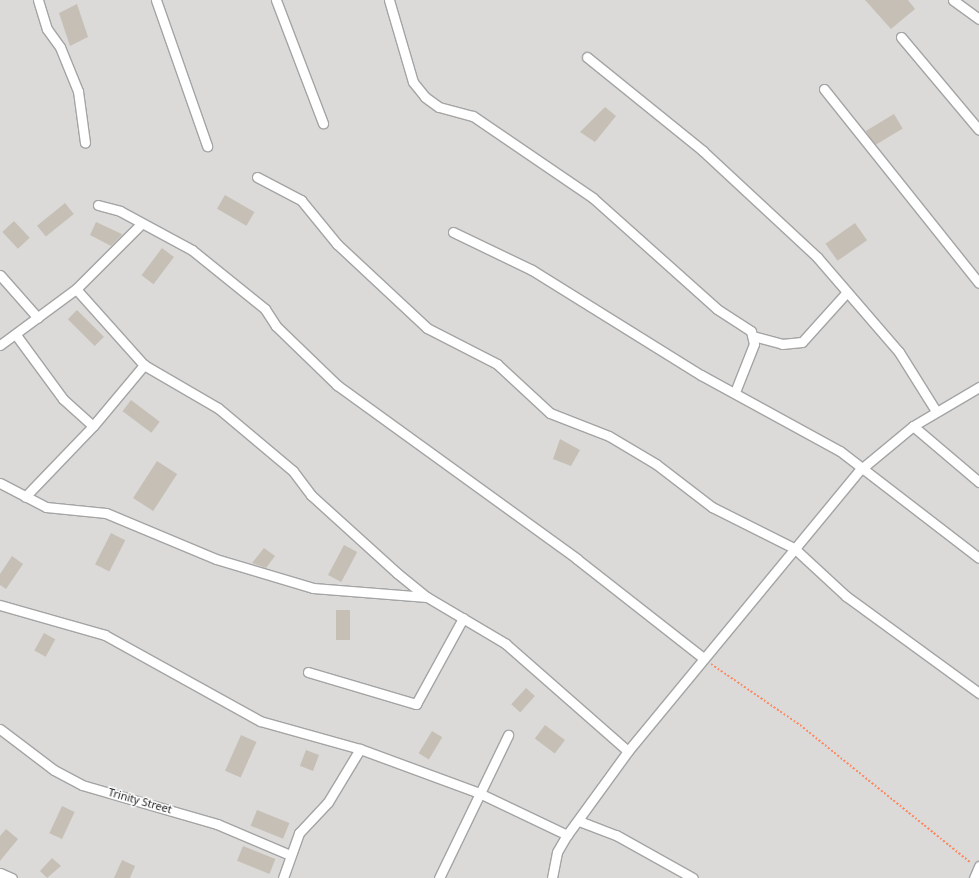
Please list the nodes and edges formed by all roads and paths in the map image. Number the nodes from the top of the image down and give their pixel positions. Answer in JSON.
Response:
{"nodes":[{"id":1,"x":38,"y":0,"type":"edge"},
{"id":2,"x":156,"y":0,"type":"edge"},
{"id":3,"x":276,"y":0,"type":"edge"},
{"id":4,"x":389,"y":0,"type":"edge"},
{"id":5,"x":953,"y":0,"type":"edge"},
{"id":6,"x":979,"y":19,"type":"edge"},
{"id":7,"x":901,"y":37,"type":"dead end"},
{"id":8,"x":587,"y":57,"type":"dead end"},
{"id":9,"x":824,"y":89,"type":"dead end"},
{"id":10,"x":323,"y":123,"type":"dead end"},
{"id":11,"x":979,"y":130,"type":"edge"},
{"id":12,"x":85,"y":142,"type":"dead end"},
{"id":13,"x":207,"y":146,"type":"dead end"},
{"id":14,"x":257,"y":177,"type":"dead end"},
{"id":15,"x":98,"y":205,"type":"dead end"},
{"id":16,"x":141,"y":224,"type":"junction"},
{"id":17,"x":453,"y":232,"type":"dead end"},
{"id":18,"x":0,"y":275,"type":"edge"},
{"id":19,"x":979,"y":283,"type":"edge"},
{"id":20,"x":76,"y":288,"type":"junction"},
{"id":21,"x":846,"y":292,"type":"junction"},
{"id":22,"x":38,"y":318,"type":"junction"},
{"id":23,"x":16,"y":334,"type":"junction"},
{"id":24,"x":753,"y":336,"type":"junction"},
{"id":25,"x":0,"y":345,"type":"edge"},
{"id":26,"x":144,"y":365,"type":"junction"},
{"id":27,"x":979,"y":387,"type":"edge"},
{"id":28,"x":735,"y":392,"type":"junction"},
{"id":29,"x":936,"y":411,"type":"junction"},
{"id":30,"x":93,"y":426,"type":"junction"},
{"id":31,"x":913,"y":426,"type":"junction"},
{"id":32,"x":860,"y":470,"type":"junction"},
{"id":33,"x":979,"y":482,"type":"edge"},
{"id":34,"x":0,"y":483,"type":"edge"},
{"id":35,"x":26,"y":497,"type":"junction"},
{"id":36,"x":794,"y":548,"type":"junction"},
{"id":37,"x":979,"y":558,"type":"edge"},
{"id":38,"x":427,"y":597,"type":"junction"},
{"id":39,"x":0,"y":605,"type":"edge"},
{"id":40,"x":463,"y":618,"type":"junction"},
{"id":41,"x":702,"y":657,"type":"junction"},
{"id":42,"x":308,"y":672,"type":"dead end"},
{"id":43,"x":979,"y":693,"type":"edge"},
{"id":44,"x":0,"y":729,"type":"edge"},
{"id":45,"x":508,"y":735,"type":"dead end"},
{"id":46,"x":360,"y":749,"type":"junction"},
{"id":47,"x":628,"y":751,"type":"junction"},
{"id":48,"x":477,"y":792,"type":"junction"},
{"id":49,"x":579,"y":821,"type":"junction"},
{"id":50,"x":567,"y":835,"type":"junction"},
{"id":51,"x":290,"y":855,"type":"junction"},
{"id":52,"x":978,"y":867,"type":"edge"},
{"id":53,"x":0,"y":873,"type":"edge"},
{"id":54,"x":12,"y":878,"type":"edge"},
{"id":55,"x":283,"y":878,"type":"edge"},
{"id":56,"x":439,"y":878,"type":"edge"},
{"id":57,"x":552,"y":878,"type":"edge"},
{"id":58,"x":693,"y":878,"type":"edge"},
{"id":59,"x":974,"y":878,"type":"edge"}],
"edges":[{"from":1,"to":12,"type":"street"},
{"from":2,"to":13,"type":"street"},
{"from":3,"to":10,"type":"street"},
{"from":4,"to":24,"type":"street"},
{"from":5,"to":6,"type":"street"},
{"from":7,"to":11,"type":"street"},
{"from":8,"to":21,"type":"street"},
{"from":9,"to":19,"type":"street"},
{"from":14,"to":36,"type":"street"},
{"from":15,"to":16,"type":"street"},
{"from":16,"to":20,"type":"street"},
{"from":16,"to":41,"type":"street"},
{"from":17,"to":28,"type":"street"},
{"from":18,"to":22,"type":"street"},
{"from":20,"to":22,"type":"street"},
{"from":20,"to":26,"type":"street"},
{"from":21,"to":24,"type":"street"},
{"from":21,"to":29,"type":"street"},
{"from":22,"to":23,"type":"street"},
{"from":23,"to":25,"type":"street"},
{"from":23,"to":30,"type":"street"},
{"from":24,"to":28,"type":"street"},
{"from":26,"to":30,"type":"street"},
{"from":26,"to":38,"type":"street"},
{"from":27,"to":29,"type":"street"},
{"from":28,"to":32,"type":"street"},
{"from":29,"to":31,"type":"street"},
{"from":30,"to":35,"type":"street"},
{"from":31,"to":32,"type":"street"},
{"from":31,"to":33,"type":"street"},
{"from":32,"to":36,"type":"street"},
{"from":32,"to":37,"type":"street"},
{"from":34,"to":35,"type":"street"},
{"from":35,"to":38,"type":"street"},
{"from":36,"to":41,"type":"street"},
{"from":36,"to":43,"type":"street"},
{"from":38,"to":40,"type":"street"},
{"from":39,"to":46,"type":"street"},
{"from":40,"to":42,"type":"street"},
{"from":40,"to":47,"type":"street"},
{"from":41,"to":47,"type":"street"},
{"from":41,"to":52,"type":"path"},
{"from":44,"to":51,"type":"street","name":"Trinity Street"},
{"from":45,"to":48,"type":"street"},
{"from":46,"to":48,"type":"street"},
{"from":46,"to":51,"type":"street"},
{"from":47,"to":49,"type":"street"},
{"from":48,"to":50,"type":"street"},
{"from":48,"to":56,"type":"street"},
{"from":49,"to":50,"type":"street"},
{"from":49,"to":58,"type":"street"},
{"from":50,"to":57,"type":"street"},
{"from":51,"to":55,"type":"street"},
{"from":52,"to":59,"type":"street"},
{"from":53,"to":54,"type":"street"}]}
